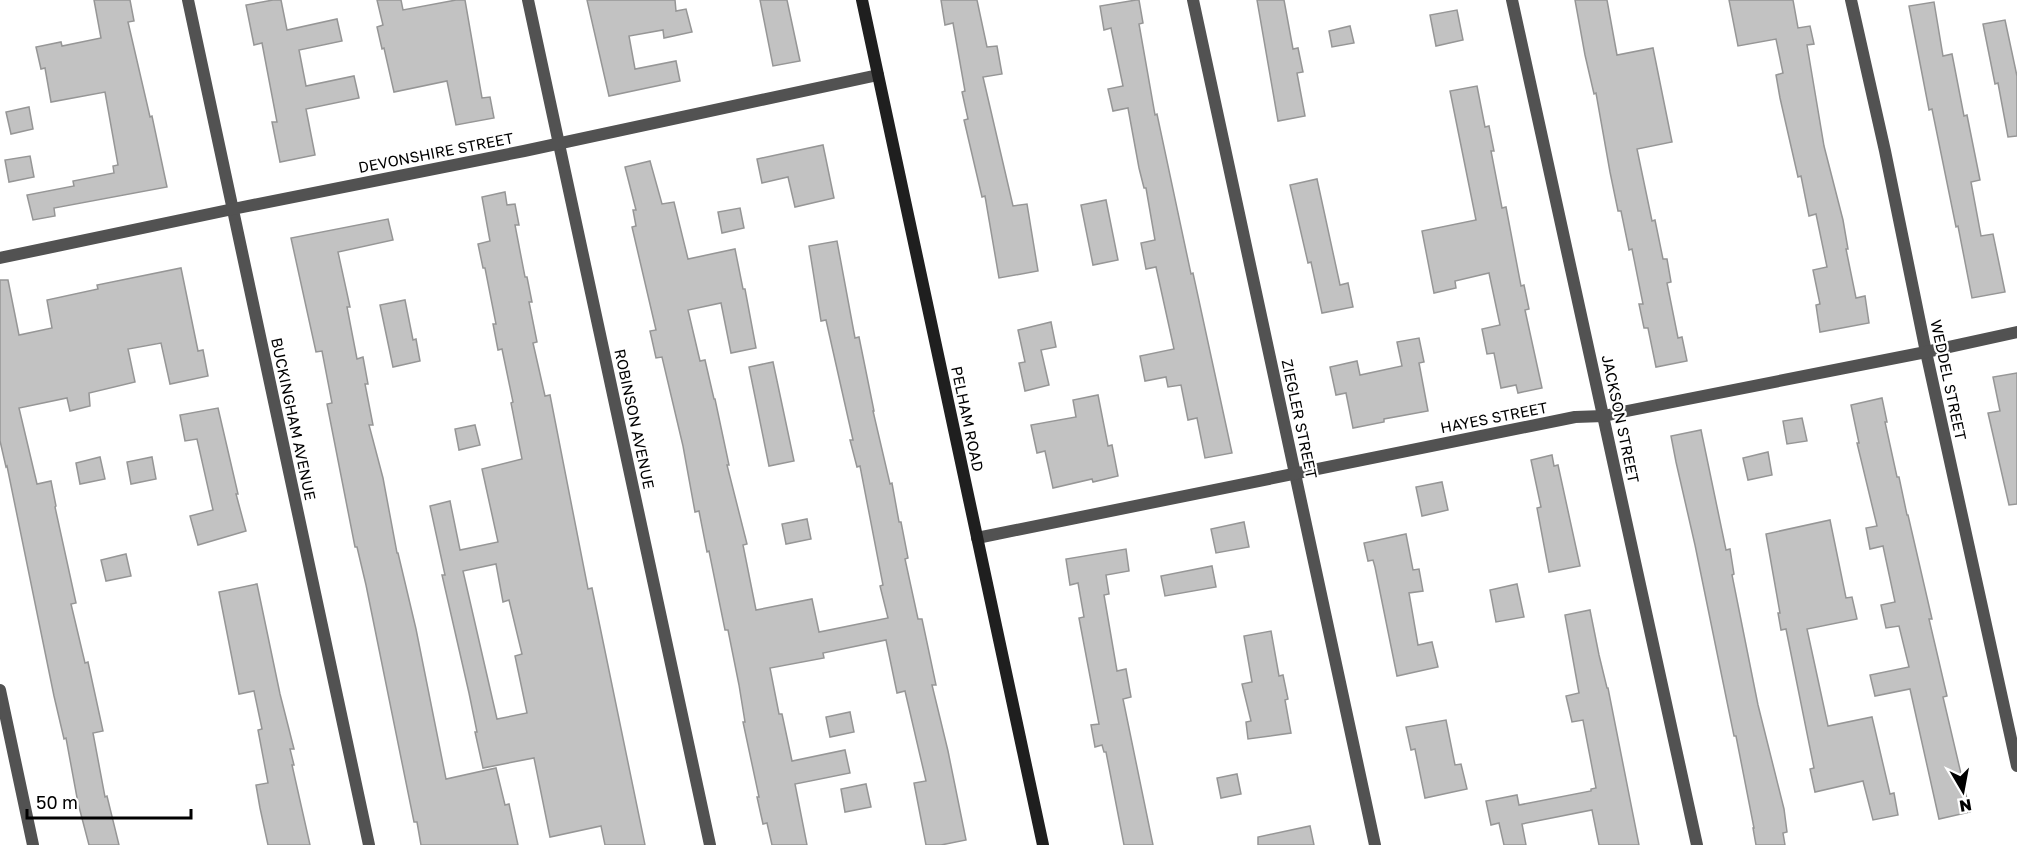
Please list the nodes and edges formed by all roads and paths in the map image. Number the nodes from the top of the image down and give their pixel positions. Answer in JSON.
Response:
{"nodes":[{"id":1,"x":188,"y":0,"type":"edge"},
{"id":2,"x":528,"y":0,"type":"edge"},
{"id":3,"x":862,"y":0,"type":"edge"},
{"id":4,"x":1193,"y":0,"type":"edge"},
{"id":5,"x":1512,"y":0,"type":"edge"},
{"id":6,"x":1851,"y":0,"type":"edge"},
{"id":7,"x":878,"y":75,"type":"junction"},
{"id":8,"x":559,"y":143,"type":"junction"},
{"id":9,"x":233,"y":209,"type":"junction"},
{"id":10,"x":0,"y":258,"type":"edge"},
{"id":11,"x":2017,"y":332,"type":"edge"},
{"id":12,"x":1926,"y":352,"type":"junction"},
{"id":13,"x":1604,"y":416,"type":"junction"},
{"id":14,"x":1295,"y":472,"type":"junction"},
{"id":15,"x":977,"y":538,"type":"junction"},
{"id":16,"x":0,"y":690,"type":"edge"},
{"id":17,"x":2017,"y":766,"type":"edge"},
{"id":18,"x":33,"y":845,"type":"edge"},
{"id":19,"x":369,"y":845,"type":"edge"},
{"id":20,"x":710,"y":845,"type":"edge"},
{"id":21,"x":1043,"y":845,"type":"edge"},
{"id":22,"x":1375,"y":845,"type":"edge"},
{"id":23,"x":1697,"y":845,"type":"edge"}],
"edges":[{"from":1,"to":9,"type":"street","name":"BUCKINGHAM AVENUE"},
{"from":2,"to":8,"type":"street","name":"ROBINSON AVENUE"},
{"from":3,"to":7,"type":"main road","name":"PELHAM ROAD"},
{"from":4,"to":14,"type":"street","name":"ZIEGLER STREET"},
{"from":5,"to":13,"type":"street","name":"JACKSON STREET"},
{"from":6,"to":12,"type":"street","name":"WEDDEL STREET"},
{"from":7,"to":8,"type":"street","name":"DEVONSHIRE STREET"},
{"from":7,"to":15,"type":"main road","name":"PELHAM ROAD"},
{"from":8,"to":9,"type":"street","name":"DEVONSHIRE STREET"},
{"from":8,"to":20,"type":"street","name":"ROBINSON AVENUE"},
{"from":9,"to":10,"type":"street","name":"DEVONSHIRE STREET"},
{"from":9,"to":19,"type":"street","name":"BUCKINGHAM AVENUE"},
{"from":11,"to":12,"type":"street","name":"HAYES STREET"},
{"from":12,"to":13,"type":"street","name":"HAYES STREET"},
{"from":12,"to":17,"type":"street","name":"WEDDEL STREET"},
{"from":13,"to":14,"type":"street","name":"HAYES STREET"},
{"from":13,"to":23,"type":"street","name":"JACKSON STREET"},
{"from":14,"to":15,"type":"street","name":"HAYES STREET"},
{"from":14,"to":22,"type":"street","name":"ZIEGLER STREET"},
{"from":15,"to":21,"type":"main road","name":"PELHAM ROAD"},
{"from":16,"to":18,"type":"street"}]}
